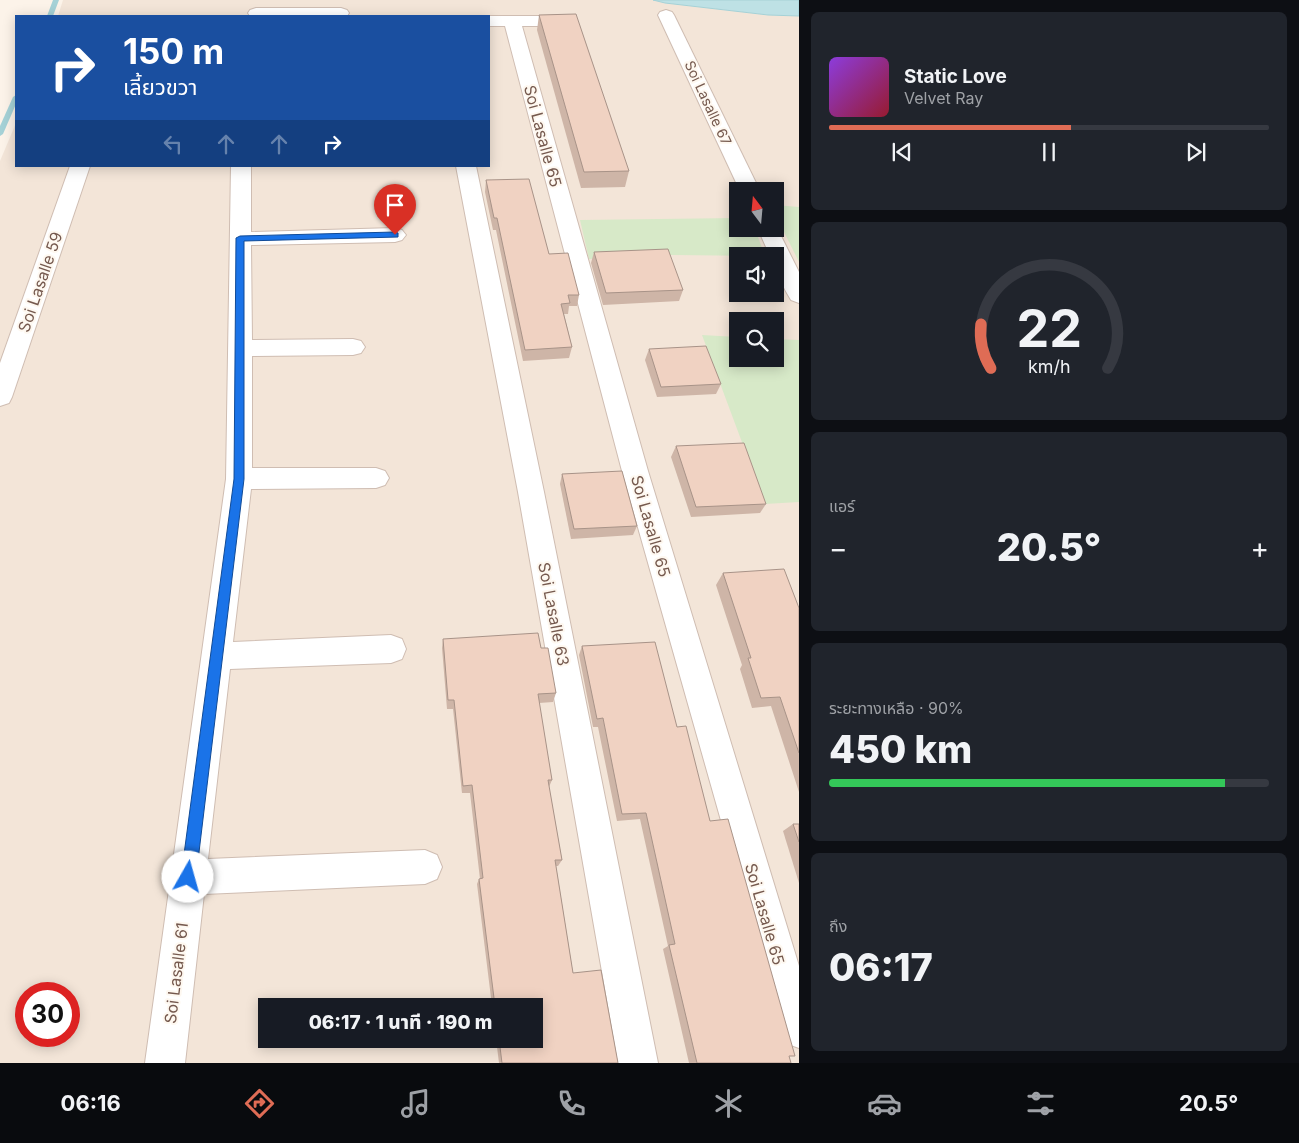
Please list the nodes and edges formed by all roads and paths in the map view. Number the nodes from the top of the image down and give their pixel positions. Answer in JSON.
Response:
{"nodes":[{"id":1,"x":256,"y":10,"type":"edge"},
{"id":2,"x":341,"y":13,"type":"dead end"},
{"id":3,"x":666,"y":15,"type":"dead end"},
{"id":4,"x":500,"y":21,"type":"edge"},
{"id":5,"x":562,"y":21,"type":"edge"},
{"id":6,"x":80,"y":167,"type":"edge"},
{"id":7,"x":241,"y":167,"type":"edge"},
{"id":8,"x":466,"y":167,"type":"edge"},
{"id":9,"x":746,"y":182,"type":"edge"},
{"id":10,"x":395,"y":235,"type":"dead end"},
{"id":11,"x":240,"y":238,"type":"junction"},
{"id":12,"x":772,"y":238,"type":"edge"},
{"id":13,"x":799,"y":295,"type":"edge"},
{"id":14,"x":353,"y":347,"type":"dead end"},
{"id":15,"x":240,"y":348,"type":"junction"},
{"id":16,"x":0,"y":397,"type":"edge"},
{"id":17,"x":376,"y":478,"type":"dead end"},
{"id":18,"x":239,"y":479,"type":"junction"},
{"id":19,"x":391,"y":649,"type":"dead end"},
{"id":20,"x":216,"y":656,"type":"junction"},
{"id":21,"x":425,"y":867,"type":"dead end"},
{"id":22,"x":188,"y":877,"type":"junction"},
{"id":23,"x":799,"y":1029,"type":"edge"},
{"id":24,"x":165,"y":1063,"type":"edge"},
{"id":25,"x":638,"y":1063,"type":"edge"}],
"edges":[{"from":1,"to":2,"type":"street"},
{"from":3,"to":9,"type":"street","name":"Soi Lasalle 67"},
{"from":4,"to":5,"type":"street"},
{"from":4,"to":23,"type":"street","name":"Soi Lasalle 65"},
{"from":6,"to":16,"type":"street","name":"Soi Lasalle 59"},
{"from":7,"to":11,"type":"street","name":"Soi Lasalle 61"},
{"from":8,"to":25,"type":"street","name":"Soi Lasalle 63"},
{"from":10,"to":11,"type":"street"},
{"from":11,"to":15,"type":"street","name":"Soi Lasalle 61"},
{"from":12,"to":13,"type":"street"},
{"from":14,"to":15,"type":"street"},
{"from":15,"to":18,"type":"street","name":"Soi Lasalle 61"},
{"from":17,"to":18,"type":"street"},
{"from":18,"to":20,"type":"street","name":"Soi Lasalle 61"},
{"from":19,"to":20,"type":"street"},
{"from":20,"to":22,"type":"street","name":"Soi Lasalle 61"},
{"from":21,"to":22,"type":"street"},
{"from":22,"to":24,"type":"street","name":"Soi Lasalle 61"}]}
